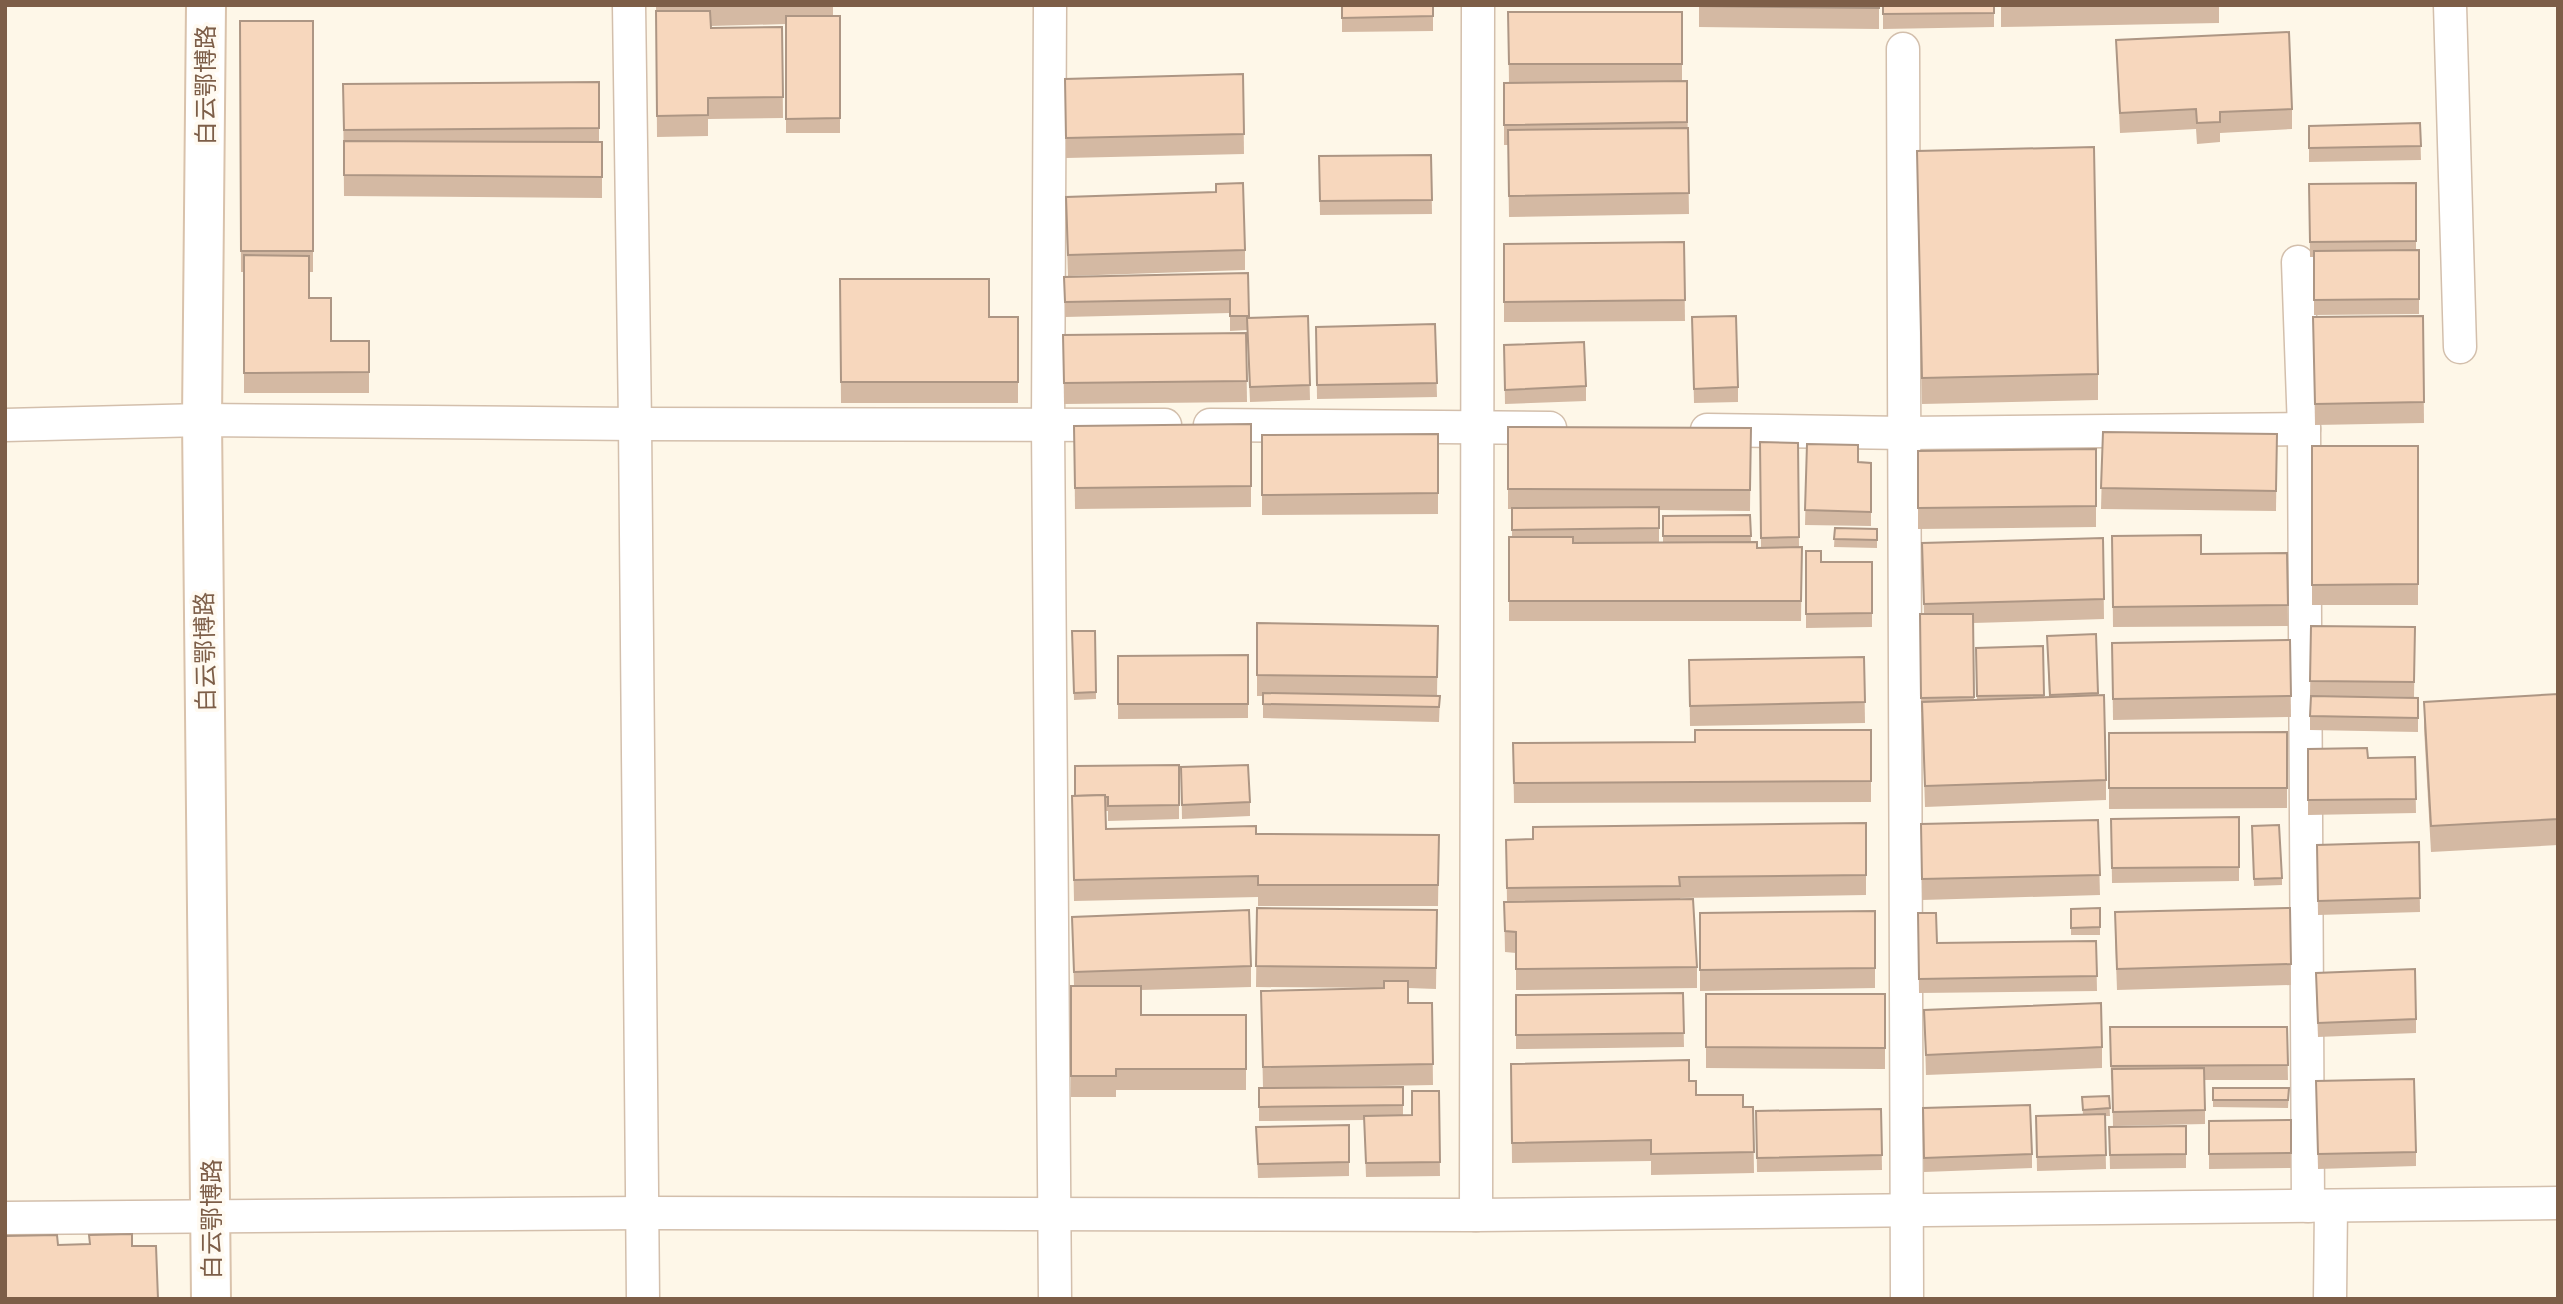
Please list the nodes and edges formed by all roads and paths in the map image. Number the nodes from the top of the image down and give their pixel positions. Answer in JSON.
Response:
{"nodes":[{"id":1,"x":206,"y":5,"type":"edge"},
{"id":2,"x":629,"y":5,"type":"edge"},
{"id":3,"x":1050,"y":5,"type":"edge"},
{"id":4,"x":1478,"y":5,"type":"edge"},
{"id":5,"x":2450,"y":5,"type":"edge"},
{"id":6,"x":1903,"y":49,"type":"dead end"},
{"id":7,"x":2298,"y":262,"type":"dead end"},
{"id":8,"x":2460,"y":347,"type":"dead end"},
{"id":9,"x":202,"y":420,"type":"junction"},
{"id":10,"x":635,"y":424,"type":"junction"},
{"id":11,"x":5,"y":425,"type":"edge"},
{"id":12,"x":1048,"y":425,"type":"junction"},
{"id":13,"x":1479,"y":426,"type":"junction"},
{"id":14,"x":1575,"y":428,"type":"edge"},
{"id":15,"x":2304,"y":429,"type":"junction"},
{"id":16,"x":1685,"y":430,"type":"edge"},
{"id":17,"x":1904,"y":433,"type":"junction"},
{"id":18,"x":2558,"y":1203,"type":"edge"},
{"id":19,"x":2320,"y":1206,"type":"junction"},
{"id":20,"x":1055,"y":1212,"type":"junction"},
{"id":21,"x":1907,"y":1212,"type":"junction"},
{"id":22,"x":643,"y":1213,"type":"junction"},
{"id":23,"x":211,"y":1215,"type":"junction"},
{"id":24,"x":1476,"y":1215,"type":"junction"},
{"id":25,"x":5,"y":1217,"type":"edge"},
{"id":26,"x":211,"y":1299,"type":"edge"},
{"id":27,"x":643,"y":1299,"type":"edge"},
{"id":28,"x":1055,"y":1299,"type":"edge"},
{"id":29,"x":1907,"y":1299,"type":"edge"},
{"id":30,"x":2330,"y":1299,"type":"edge"}],
"edges":[{"from":1,"to":9,"type":"street","name":"白云鄂博路"},
{"from":2,"to":10,"type":"street"},
{"from":3,"to":12,"type":"street"},
{"from":4,"to":13,"type":"street"},
{"from":5,"to":8,"type":"street"},
{"from":6,"to":17,"type":"street"},
{"from":7,"to":15,"type":"street"},
{"from":9,"to":10,"type":"street"},
{"from":9,"to":11,"type":"street"},
{"from":9,"to":23,"type":"street","name":"白云鄂博路"},
{"from":10,"to":12,"type":"street"},
{"from":10,"to":22,"type":"street"},
{"from":12,"to":13,"type":"street"},
{"from":12,"to":20,"type":"street"},
{"from":13,"to":14,"type":"street"},
{"from":13,"to":24,"type":"street"},
{"from":15,"to":17,"type":"street"},
{"from":15,"to":19,"type":"street"},
{"from":16,"to":17,"type":"street"},
{"from":17,"to":21,"type":"street"},
{"from":18,"to":19,"type":"street"},
{"from":19,"to":21,"type":"street"},
{"from":19,"to":30,"type":"street"},
{"from":20,"to":22,"type":"street"},
{"from":20,"to":24,"type":"street"},
{"from":20,"to":28,"type":"street"},
{"from":21,"to":24,"type":"street"},
{"from":21,"to":29,"type":"street"},
{"from":22,"to":23,"type":"street"},
{"from":22,"to":27,"type":"street"},
{"from":23,"to":25,"type":"street"},
{"from":23,"to":26,"type":"street","name":"白云鄂博路"}]}
